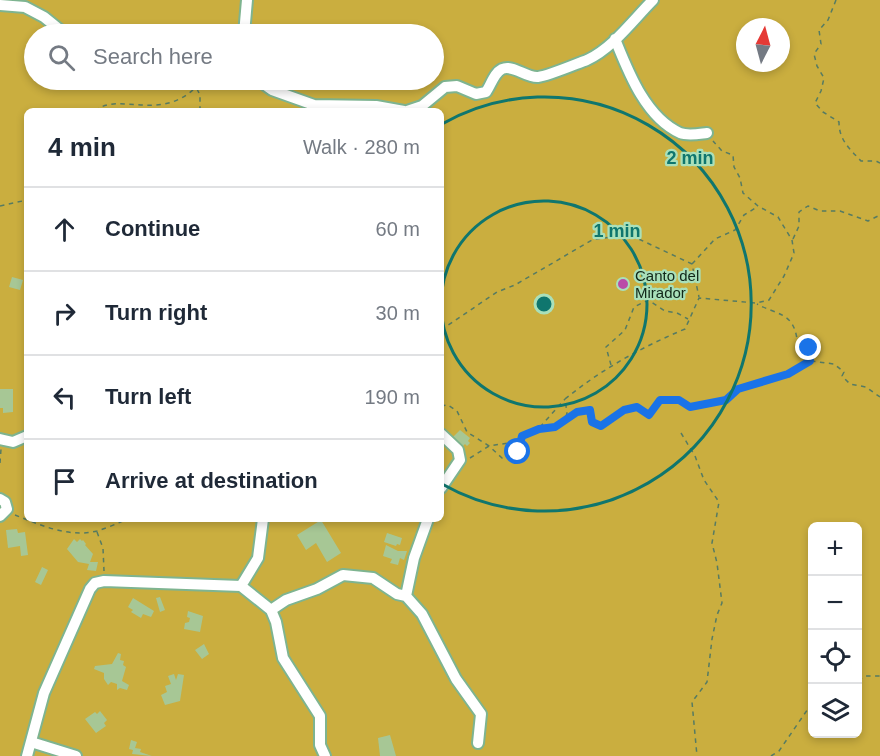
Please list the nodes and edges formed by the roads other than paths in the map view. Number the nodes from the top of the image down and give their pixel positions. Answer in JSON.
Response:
{"nodes":[{"id":1,"x":247,"y":0,"type":"edge"},
{"id":2,"x":652,"y":0,"type":"edge"},
{"id":3,"x":0,"y":5,"type":"edge"},
{"id":4,"x":53,"y":24,"type":"edge"},
{"id":5,"x":245,"y":24,"type":"edge"},
{"id":6,"x":615,"y":39,"type":"junction"},
{"id":7,"x":444,"y":87,"type":"edge"},
{"id":8,"x":272,"y":90,"type":"edge"},
{"id":9,"x":441,"y":90,"type":"edge"},
{"id":10,"x":388,"y":108,"type":"edge"},
{"id":11,"x":416,"y":108,"type":"edge"},
{"id":12,"x":707,"y":133,"type":"road end"},
{"id":13,"x":24,"y":437,"type":"edge"},
{"id":14,"x":444,"y":437,"type":"edge"},
{"id":15,"x":1,"y":439,"type":"edge"},
{"id":16,"x":444,"y":483,"type":"edge"},
{"id":17,"x":0,"y":499,"type":"edge"},
{"id":18,"x":3,"y":514,"type":"edge"},
{"id":19,"x":263,"y":522,"type":"edge"},
{"id":20,"x":427,"y":522,"type":"edge"},
{"id":21,"x":241,"y":586,"type":"junction"},
{"id":22,"x":406,"y":596,"type":"junction"},
{"id":23,"x":271,"y":610,"type":"junction"},
{"id":24,"x":31,"y":742,"type":"junction"},
{"id":25,"x":478,"y":743,"type":"dead end"},
{"id":26,"x":27,"y":756,"type":"edge"},
{"id":27,"x":75,"y":756,"type":"edge"},
{"id":28,"x":325,"y":756,"type":"edge"}],
"edges":[{"from":1,"to":5,"type":"street"},
{"from":2,"to":6,"type":"street"},
{"from":3,"to":4,"type":"street"},
{"from":6,"to":7,"type":"street"},
{"from":6,"to":12,"type":"street"},
{"from":8,"to":10,"type":"street"},
{"from":9,"to":11,"type":"street"},
{"from":13,"to":15,"type":"street"},
{"from":14,"to":16,"type":"street"},
{"from":17,"to":18,"type":"street"},
{"from":19,"to":21,"type":"street"},
{"from":20,"to":22,"type":"street"},
{"from":21,"to":23,"type":"street"},
{"from":21,"to":24,"type":"street"},
{"from":22,"to":23,"type":"street"},
{"from":22,"to":25,"type":"street"},
{"from":23,"to":28,"type":"street"},
{"from":24,"to":26,"type":"street"},
{"from":24,"to":27,"type":"street"}]}
